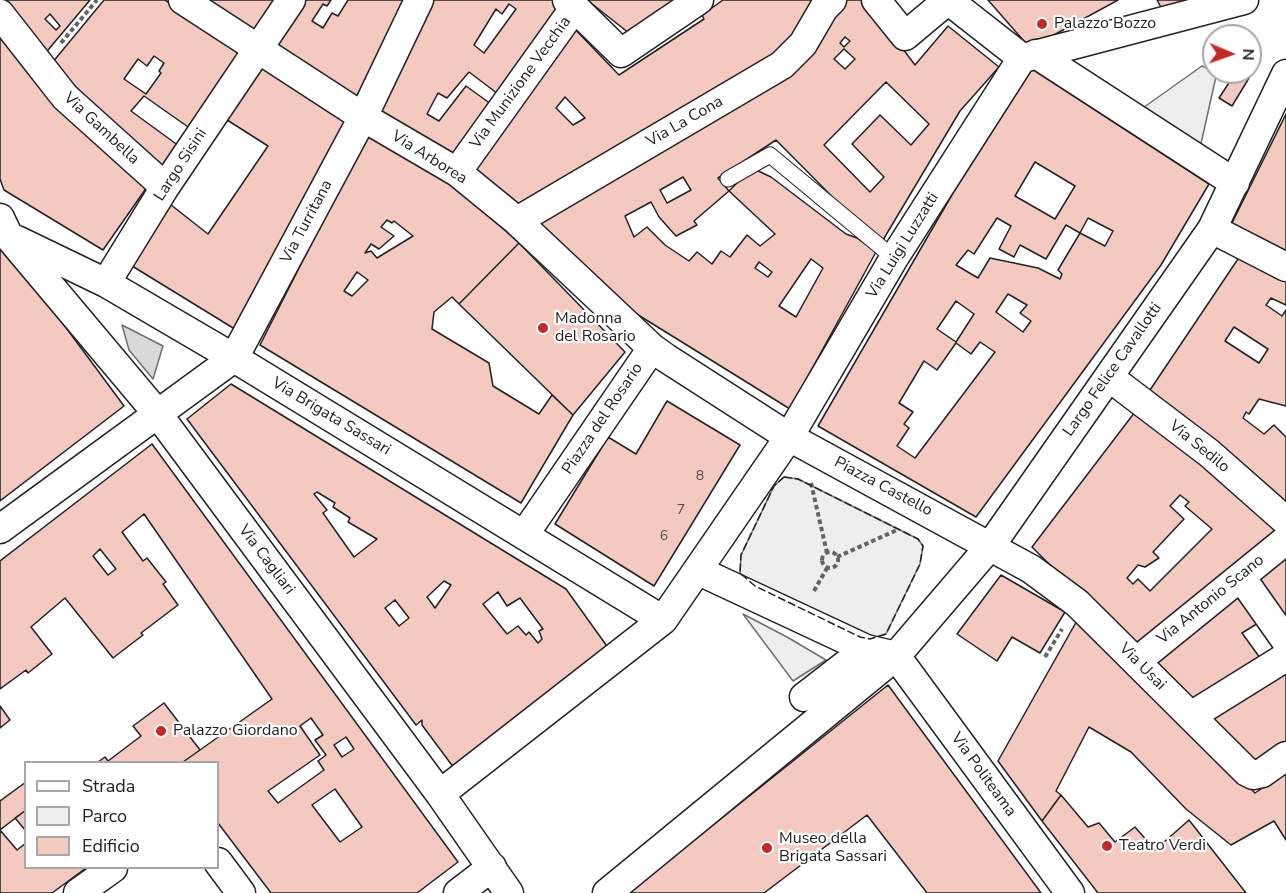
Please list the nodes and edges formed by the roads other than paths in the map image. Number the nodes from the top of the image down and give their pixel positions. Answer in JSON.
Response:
{"nodes":[{"id":1,"x":183,"y":0,"type":"edge"},
{"id":2,"x":291,"y":0,"type":"edge"},
{"id":3,"x":419,"y":0,"type":"edge"},
{"id":4,"x":699,"y":0,"type":"edge"},
{"id":5,"x":832,"y":0,"type":"edge"},
{"id":6,"x":876,"y":0,"type":"edge"},
{"id":7,"x":1244,"y":0,"type":"edge"},
{"id":8,"x":571,"y":3,"type":"edge"},
{"id":9,"x":0,"y":14,"type":"edge"},
{"id":10,"x":257,"y":50,"type":"junction"},
{"id":11,"x":1029,"y":56,"type":"junction"},
{"id":12,"x":1286,"y":74,"type":"edge"},
{"id":13,"x":363,"y":117,"type":"junction"},
{"id":14,"x":457,"y":172,"type":"junction"},
{"id":15,"x":728,"y":179,"type":"dead end"},
{"id":16,"x":165,"y":188,"type":"junction"},
{"id":17,"x":1233,"y":188,"type":"junction"},
{"id":18,"x":517,"y":221,"type":"junction"},
{"id":19,"x":5,"y":227,"type":"edge"},
{"id":20,"x":1212,"y":229,"type":"junction"},
{"id":21,"x":894,"y":258,"type":"junction"},
{"id":22,"x":1286,"y":267,"type":"edge"},
{"id":23,"x":106,"y":283,"type":"junction"},
{"id":24,"x":652,"y":348,"type":"junction"},
{"id":25,"x":234,"y":358,"type":"junction"},
{"id":26,"x":1109,"y":377,"type":"junction"},
{"id":27,"x":157,"y":413,"type":"junction"},
{"id":28,"x":789,"y":436,"type":"junction"},
{"id":29,"x":1286,"y":521,"type":"edge"},
{"id":30,"x":0,"y":529,"type":"edge"},
{"id":31,"x":524,"y":536,"type":"junction"},
{"id":32,"x":1286,"y":540,"type":"edge"},
{"id":33,"x":991,"y":545,"type":"junction"},
{"id":34,"x":699,"y":571,"type":"junction"},
{"id":35,"x":1240,"y":577,"type":"junction"},
{"id":36,"x":663,"y":620,"type":"junction"},
{"id":37,"x":1286,"y":642,"type":"edge"},
{"id":38,"x":866,"y":649,"type":"junction"},
{"id":39,"x":896,"y":656,"type":"junction"},
{"id":40,"x":1286,"y":657,"type":"edge"},
{"id":41,"x":1137,"y":661,"type":"junction"},
{"id":42,"x":804,"y":697,"type":"dead end"},
{"id":43,"x":1191,"y":716,"type":"junction"},
{"id":44,"x":1286,"y":756,"type":"edge"},
{"id":45,"x":440,"y":794,"type":"junction"},
{"id":46,"x":219,"y":863,"type":"edge"},
{"id":47,"x":492,"y":867,"type":"junction"},
{"id":48,"x":110,"y":869,"type":"edge"},
{"id":49,"x":78,"y":893,"type":"edge"},
{"id":50,"x":241,"y":893,"type":"edge"},
{"id":51,"x":458,"y":893,"type":"edge"},
{"id":52,"x":509,"y":893,"type":"edge"},
{"id":53,"x":607,"y":893,"type":"edge"},
{"id":54,"x":1070,"y":893,"type":"edge"}],
"edges":[{"from":1,"to":10,"type":"street","name":"Via Arborea"},
{"from":2,"to":10,"type":"street","name":"Largo Sisini"},
{"from":3,"to":13,"type":"street","name":"Via Turritana"},
{"from":4,"to":8,"type":"street","name":"Via Munizione Vecchia"},
{"from":5,"to":18,"type":"street","name":"Via La Cona"},
{"from":6,"to":11,"type":"street"},
{"from":7,"to":11,"type":"street"},
{"from":8,"to":14,"type":"street","name":"Via Munizione Vecchia"},
{"from":9,"to":16,"type":"street","name":"Via Gambella"},
{"from":10,"to":13,"type":"street","name":"Via Arborea"},
{"from":10,"to":16,"type":"street","name":"Largo Sisini"},
{"from":11,"to":17,"type":"street"},
{"from":11,"to":21,"type":"street","name":"Via Luigi Luzzatti"},
{"from":12,"to":17,"type":"street","name":"Largo Felice Cavallotti"},
{"from":13,"to":14,"type":"street","name":"Via Arborea"},
{"from":13,"to":25,"type":"street","name":"Via Turritana"},
{"from":14,"to":18,"type":"street","name":"Via Arborea"},
{"from":15,"to":21,"type":"lane"},
{"from":16,"to":23,"type":"street","name":"Largo Sisini"},
{"from":17,"to":20,"type":"street","name":"Largo Felice Cavallotti"},
{"from":18,"to":24,"type":"street","name":"Via Arborea"},
{"from":19,"to":23,"type":"street","name":"Via Brigata Sassari"},
{"from":19,"to":27,"type":"street","name":"Via Cagliari"},
{"from":20,"to":22,"type":"street"},
{"from":20,"to":26,"type":"street","name":"Largo Felice Cavallotti"},
{"from":21,"to":28,"type":"street","name":"Via Luigi Luzzatti"},
{"from":23,"to":25,"type":"street","name":"Via Brigata Sassari"},
{"from":24,"to":28,"type":"street","name":"Piazza del Rosario"},
{"from":24,"to":31,"type":"street","name":"Piazza del Rosario"},
{"from":25,"to":27,"type":"street","name":"Via Turritana"},
{"from":25,"to":31,"type":"street","name":"Via Brigata Sassari"},
{"from":26,"to":29,"type":"street","name":"Via Sedilo"},
{"from":26,"to":33,"type":"street","name":"Largo Felice Cavallotti"},
{"from":27,"to":30,"type":"street","name":"Via Turritana"},
{"from":27,"to":45,"type":"street","name":"Via Cagliari"},
{"from":28,"to":33,"type":"street","name":"Piazza Castello"},
{"from":28,"to":34,"type":"street"},
{"from":31,"to":36,"type":"street","name":"Via Brigata Sassari"},
{"from":32,"to":35,"type":"street","name":"Via Antonio Scano"},
{"from":33,"to":39,"type":"street"},
{"from":33,"to":41,"type":"street","name":"Via Usai"},
{"from":34,"to":36,"type":"street"},
{"from":34,"to":38,"type":"street"},
{"from":35,"to":37,"type":"street"},
{"from":35,"to":41,"type":"street","name":"Via Antonio Scano"},
{"from":36,"to":45,"type":"street"},
{"from":38,"to":39,"type":"street"},
{"from":38,"to":42,"type":"street"},
{"from":39,"to":53,"type":"street"},
{"from":39,"to":54,"type":"street","name":"Via Politeama"},
{"from":40,"to":43,"type":"street"},
{"from":41,"to":43,"type":"street","name":"Via Usai"},
{"from":43,"to":44,"type":"street","name":"Via Usai"},
{"from":45,"to":47,"type":"street","name":"Via Cagliari"},
{"from":46,"to":50,"type":"street"},
{"from":47,"to":51,"type":"street"},
{"from":47,"to":52,"type":"street","name":"Via Cagliari"},
{"from":48,"to":49,"type":"street"}]}
